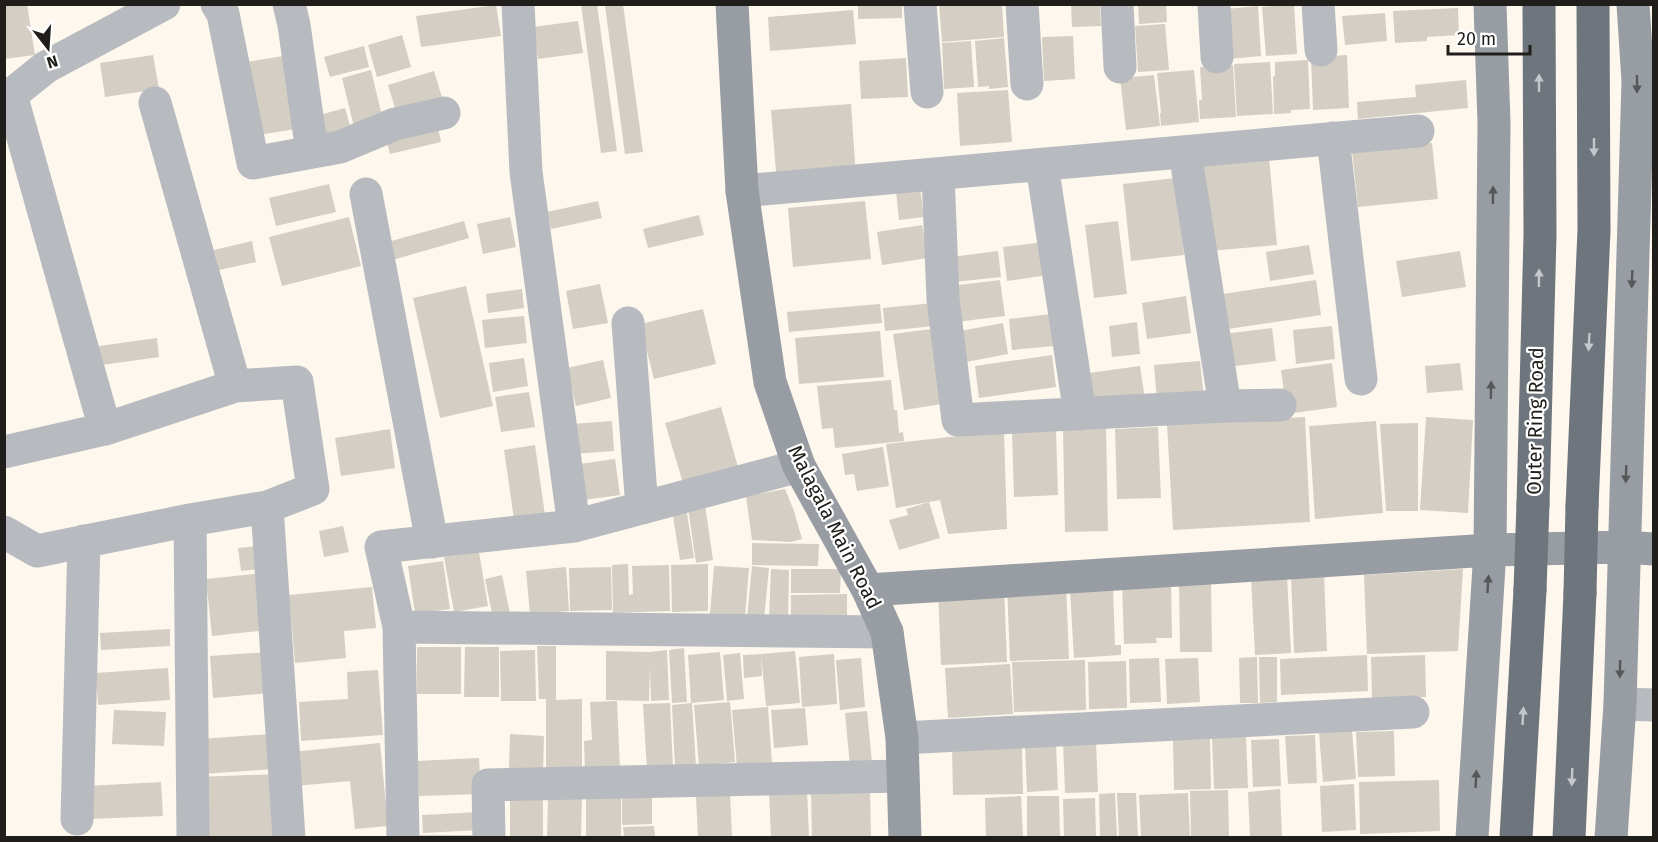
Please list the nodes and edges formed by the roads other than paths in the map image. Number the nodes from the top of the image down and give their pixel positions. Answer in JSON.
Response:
{"nodes":[{"id":1,"x":164,"y":4,"type":"edge"},
{"id":2,"x":217,"y":4,"type":"edge"},
{"id":3,"x":289,"y":4,"type":"edge"},
{"id":4,"x":518,"y":4,"type":"edge"},
{"id":5,"x":732,"y":4,"type":"edge"},
{"id":6,"x":920,"y":4,"type":"edge"},
{"id":7,"x":1022,"y":4,"type":"edge"},
{"id":8,"x":1117,"y":4,"type":"edge"},
{"id":9,"x":1215,"y":4,"type":"edge"},
{"id":10,"x":1318,"y":4,"type":"edge"},
{"id":11,"x":1490,"y":4,"type":"edge"},
{"id":12,"x":1539,"y":4,"type":"edge"},
{"id":13,"x":1593,"y":4,"type":"edge"},
{"id":14,"x":1633,"y":4,"type":"edge"},
{"id":15,"x":1321,"y":50,"type":"dead end"},
{"id":16,"x":1217,"y":57,"type":"dead end"},
{"id":17,"x":1120,"y":67,"type":"dead end"},
{"id":18,"x":1027,"y":84,"type":"dead end"},
{"id":19,"x":927,"y":92,"type":"dead end"},
{"id":20,"x":8,"y":96,"type":"edge"},
{"id":21,"x":155,"y":103,"type":"dead end"},
{"id":22,"x":444,"y":113,"type":"dead end"},
{"id":23,"x":1418,"y":131,"type":"dead end"},
{"id":24,"x":1333,"y":138,"type":"junction"},
{"id":25,"x":312,"y":152,"type":"junction"},
{"id":26,"x":1185,"y":152,"type":"junction"},
{"id":27,"x":1042,"y":165,"type":"junction"},
{"id":28,"x":938,"y":174,"type":"junction"},
{"id":29,"x":742,"y":191,"type":"junction"},
{"id":30,"x":366,"y":194,"type":"dead end"},
{"id":31,"x":628,"y":323,"type":"dead end"},
{"id":32,"x":1361,"y":379,"type":"dead end"},
{"id":33,"x":235,"y":386,"type":"junction"},
{"id":34,"x":1280,"y":405,"type":"dead end"},
{"id":35,"x":1225,"y":406,"type":"junction"},
{"id":36,"x":1080,"y":414,"type":"junction"},
{"id":37,"x":105,"y":429,"type":"junction"},
{"id":38,"x":4,"y":452,"type":"edge"},
{"id":39,"x":799,"y":466,"type":"junction"},
{"id":40,"x":267,"y":507,"type":"junction"},
{"id":41,"x":642,"y":508,"type":"junction"},
{"id":42,"x":190,"y":520,"type":"junction"},
{"id":43,"x":574,"y":526,"type":"junction"},
{"id":44,"x":4,"y":532,"type":"edge"},
{"id":45,"x":84,"y":541,"type":"junction"},
{"id":46,"x":432,"y":542,"type":"junction"},
{"id":47,"x":1638,"y":548,"type":"edge"},
{"id":48,"x":1490,"y":550,"type":"junction"},
{"id":49,"x":868,"y":590,"type":"junction"},
{"id":50,"x":399,"y":627,"type":"junction"},
{"id":51,"x":887,"y":632,"type":"junction"},
{"id":52,"x":1620,"y":704,"type":"junction"},
{"id":53,"x":1653,"y":705,"type":"edge"},
{"id":54,"x":1413,"y":712,"type":"dead end"},
{"id":55,"x":902,"y":738,"type":"junction"},
{"id":56,"x":902,"y":776,"type":"junction"},
{"id":57,"x":77,"y":819,"type":"dead end"},
{"id":58,"x":194,"y":837,"type":"edge"},
{"id":59,"x":289,"y":837,"type":"edge"},
{"id":60,"x":404,"y":837,"type":"edge"},
{"id":61,"x":489,"y":837,"type":"edge"},
{"id":62,"x":905,"y":837,"type":"edge"},
{"id":63,"x":1472,"y":837,"type":"edge"},
{"id":64,"x":1516,"y":837,"type":"edge"},
{"id":65,"x":1569,"y":837,"type":"edge"},
{"id":66,"x":1611,"y":837,"type":"edge"}],
"edges":[{"from":1,"to":20,"type":"street"},
{"from":2,"to":25,"type":"street"},
{"from":3,"to":25,"type":"street"},
{"from":4,"to":43,"type":"street"},
{"from":5,"to":29,"type":"street","name":"Malagala Main Road"},
{"from":6,"to":19,"type":"street"},
{"from":7,"to":18,"type":"street"},
{"from":8,"to":17,"type":"street"},
{"from":9,"to":16,"type":"street"},
{"from":10,"to":15,"type":"street"},
{"from":48,"to":11,"type":"street","one_way":true},
{"from":64,"to":12,"type":"highway","name":"Outer Ring Road","one_way":true,"bridge":true},
{"from":13,"to":65,"type":"highway","one_way":true,"bridge":true},
{"from":14,"to":47,"type":"street","one_way":true},
{"from":20,"to":37,"type":"street"},
{"from":21,"to":33,"type":"street"},
{"from":22,"to":25,"type":"street"},
{"from":23,"to":24,"type":"street"},
{"from":24,"to":26,"type":"street"},
{"from":24,"to":32,"type":"street"},
{"from":26,"to":27,"type":"street"},
{"from":26,"to":35,"type":"street"},
{"from":27,"to":28,"type":"street"},
{"from":27,"to":36,"type":"street"},
{"from":28,"to":29,"type":"street"},
{"from":28,"to":36,"type":"street"},
{"from":29,"to":39,"type":"street","name":"Malagala Main Road"},
{"from":30,"to":46,"type":"street"},
{"from":31,"to":41,"type":"street"},
{"from":33,"to":37,"type":"street"},
{"from":33,"to":40,"type":"street"},
{"from":34,"to":35,"type":"street"},
{"from":35,"to":36,"type":"street"},
{"from":37,"to":38,"type":"street"},
{"from":39,"to":41,"type":"street"},
{"from":39,"to":49,"type":"street","name":"Malagala Main Road"},
{"from":40,"to":42,"type":"street"},
{"from":40,"to":59,"type":"street"},
{"from":41,"to":43,"type":"street"},
{"from":42,"to":45,"type":"street"},
{"from":42,"to":58,"type":"street"},
{"from":43,"to":46,"type":"street"},
{"from":44,"to":45,"type":"street"},
{"from":45,"to":57,"type":"street"},
{"from":46,"to":50,"type":"street"},
{"from":47,"to":48,"type":"street"},
{"from":47,"to":52,"type":"street","one_way":true},
{"from":48,"to":49,"type":"street"},
{"from":63,"to":48,"type":"street","one_way":true},
{"from":49,"to":51,"type":"street","name":"Malagala Main Road"},
{"from":50,"to":51,"type":"street"},
{"from":50,"to":60,"type":"street"},
{"from":51,"to":55,"type":"street","name":"Malagala Main Road"},
{"from":52,"to":53,"type":"street"},
{"from":52,"to":66,"type":"street"},
{"from":54,"to":55,"type":"street"},
{"from":55,"to":56,"type":"street","name":"Malagala Main Road"},
{"from":56,"to":61,"type":"street"},
{"from":56,"to":62,"type":"street","name":"Malagala Main Road"}]}
